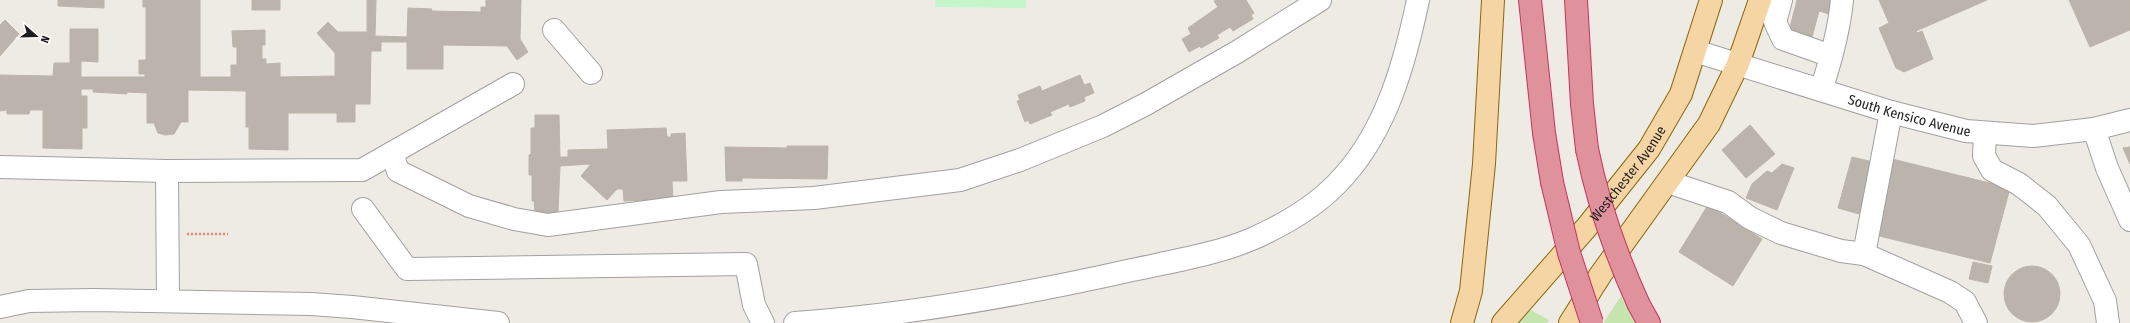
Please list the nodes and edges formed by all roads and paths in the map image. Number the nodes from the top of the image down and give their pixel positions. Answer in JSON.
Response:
{"nodes":[{"id":1,"x":1320,"y":0,"type":"edge"},
{"id":2,"x":1418,"y":0,"type":"edge"},
{"id":3,"x":1493,"y":0,"type":"edge"},
{"id":4,"x":1530,"y":0,"type":"edge"},
{"id":5,"x":1576,"y":0,"type":"edge"},
{"id":6,"x":1710,"y":0,"type":"edge"},
{"id":7,"x":1842,"y":0,"type":"edge"},
{"id":8,"x":1769,"y":4,"type":"edge"},
{"id":9,"x":554,"y":30,"type":"dead end"},
{"id":10,"x":1694,"y":51,"type":"junction"},
{"id":11,"x":1831,"y":56,"type":"junction"},
{"id":12,"x":1738,"y":64,"type":"junction"},
{"id":13,"x":591,"y":73,"type":"dead end"},
{"id":14,"x":513,"y":84,"type":"dead end"},
{"id":15,"x":1821,"y":90,"type":"junction"},
{"id":16,"x":1891,"y":112,"type":"junction"},
{"id":17,"x":2130,"y":120,"type":"edge"},
{"id":18,"x":2094,"y":129,"type":"junction"},
{"id":19,"x":1985,"y":133,"type":"junction"},
{"id":20,"x":392,"y":153,"type":"junction"},
{"id":21,"x":0,"y":167,"type":"edge"},
{"id":22,"x":167,"y":171,"type":"junction"},
{"id":23,"x":1668,"y":182,"type":"junction"},
{"id":24,"x":363,"y":209,"type":"dead end"},
{"id":25,"x":2130,"y":220,"type":"edge"},
{"id":26,"x":167,"y":234,"type":"junction"},
{"id":27,"x":228,"y":234,"type":"dead end"},
{"id":28,"x":1864,"y":254,"type":"junction"},
{"id":29,"x":168,"y":301,"type":"junction"},
{"id":30,"x":0,"y":307,"type":"edge"},
{"id":31,"x":1644,"y":314,"type":"edge"},
{"id":32,"x":498,"y":323,"type":"edge"},
{"id":33,"x":763,"y":323,"type":"edge"},
{"id":34,"x":795,"y":323,"type":"edge"},
{"id":35,"x":1462,"y":323,"type":"edge"},
{"id":36,"x":1503,"y":323,"type":"edge"},
{"id":37,"x":1570,"y":323,"type":"edge"},
{"id":38,"x":1592,"y":323,"type":"edge"},
{"id":39,"x":1976,"y":323,"type":"edge"},
{"id":40,"x":2108,"y":323,"type":"edge"}],
"edges":[{"from":1,"to":20,"type":"street"},
{"from":2,"to":34,"type":"street"},
{"from":3,"to":35,"type":"main road"},
{"from":4,"to":38,"type":"highway","bridge":true},
{"from":5,"to":31,"type":"highway","bridge":true},
{"from":6,"to":10,"type":"main road","name":"Westchester Avenue"},
{"from":7,"to":11,"type":"street"},
{"from":8,"to":11,"type":"street"},
{"from":8,"to":12,"type":"main road"},
{"from":9,"to":13,"type":"street"},
{"from":10,"to":12,"type":"street","name":"South Kensico Avenue"},
{"from":10,"to":36,"type":"main road","name":"Westchester Avenue"},
{"from":11,"to":15,"type":"street"},
{"from":12,"to":15,"type":"street","name":"South Kensico Avenue"},
{"from":12,"to":23,"type":"main road"},
{"from":14,"to":20,"type":"street"},
{"from":15,"to":16,"type":"street","name":"South Kensico Avenue"},
{"from":16,"to":19,"type":"street","name":"South Kensico Avenue"},
{"from":16,"to":28,"type":"street"},
{"from":17,"to":18,"type":"street","name":"South Kensico Avenue"},
{"from":18,"to":19,"type":"street","name":"South Kensico Avenue"},
{"from":18,"to":25,"type":"street"},
{"from":19,"to":40,"type":"street"},
{"from":20,"to":22,"type":"street"},
{"from":21,"to":22,"type":"street"},
{"from":22,"to":26,"type":"street"},
{"from":23,"to":28,"type":"street"},
{"from":23,"to":37,"type":"main road"},
{"from":24,"to":33,"type":"street"},
{"from":26,"to":27,"type":"path"},
{"from":26,"to":29,"type":"street"},
{"from":28,"to":39,"type":"street"},
{"from":29,"to":30,"type":"street"},
{"from":29,"to":32,"type":"street"}]}
